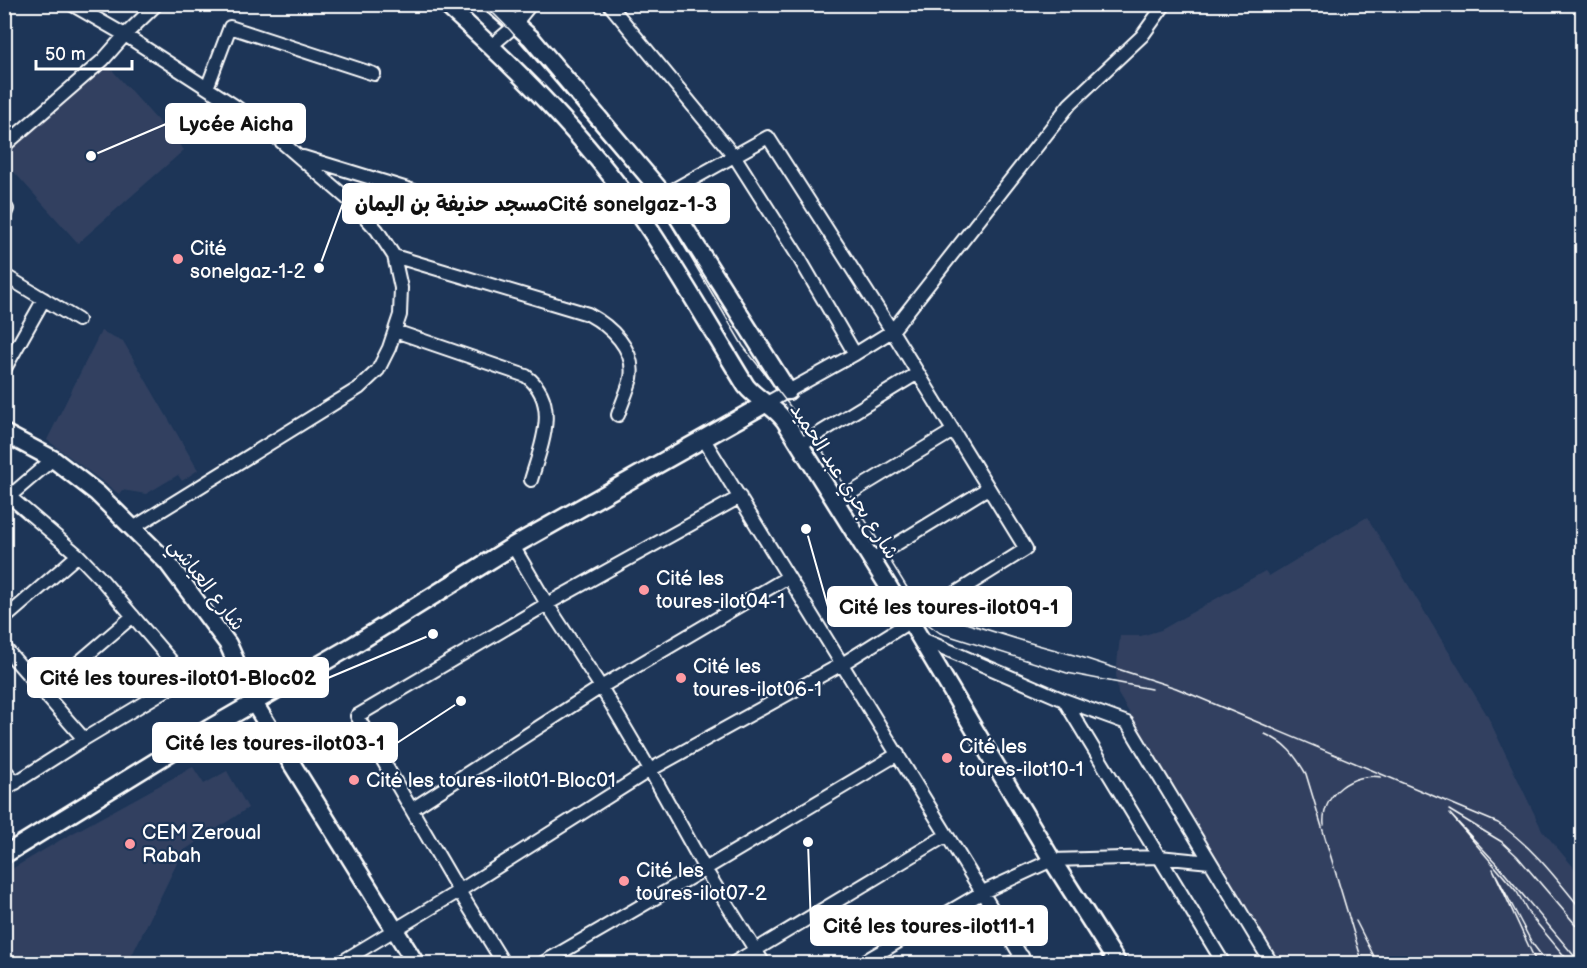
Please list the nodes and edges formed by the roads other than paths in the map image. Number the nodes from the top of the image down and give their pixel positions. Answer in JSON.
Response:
{"nodes":[{"id":1,"x":71,"y":4,"type":"edge"},
{"id":2,"x":157,"y":4,"type":"edge"},
{"id":3,"x":445,"y":4,"type":"edge"},
{"id":4,"x":492,"y":4,"type":"edge"},
{"id":5,"x":531,"y":4,"type":"edge"},
{"id":6,"x":609,"y":4,"type":"edge"},
{"id":7,"x":1165,"y":4,"type":"edge"},
{"id":8,"x":514,"y":23,"type":"junction"},
{"id":9,"x":125,"y":35,"type":"junction"},
{"id":10,"x":491,"y":46,"type":"junction"},
{"id":11,"x":374,"y":74,"type":"dead end"},
{"id":12,"x":207,"y":88,"type":"junction"},
{"id":13,"x":4,"y":146,"type":"edge"},
{"id":14,"x":298,"y":155,"type":"junction"},
{"id":15,"x":735,"y":157,"type":"junction"},
{"id":16,"x":414,"y":191,"type":"dead end"},
{"id":17,"x":664,"y":195,"type":"junction"},
{"id":18,"x":4,"y":207,"type":"edge"},
{"id":19,"x":640,"y":215,"type":"junction"},
{"id":20,"x":4,"y":216,"type":"edge"},
{"id":21,"x":394,"y":256,"type":"junction"},
{"id":22,"x":4,"y":275,"type":"edge"},
{"id":23,"x":44,"y":299,"type":"junction"},
{"id":24,"x":78,"y":320,"type":"dead end"},
{"id":25,"x":395,"y":331,"type":"junction"},
{"id":26,"x":892,"y":331,"type":"junction"},
{"id":27,"x":855,"y":354,"type":"junction"},
{"id":28,"x":4,"y":370,"type":"edge"},
{"id":29,"x":918,"y":373,"type":"junction"},
{"id":30,"x":788,"y":391,"type":"junction"},
{"id":31,"x":765,"y":404,"type":"junction"},
{"id":32,"x":618,"y":415,"type":"dead end"},
{"id":33,"x":953,"y":431,"type":"junction"},
{"id":34,"x":4,"y":433,"type":"edge"},
{"id":35,"x":703,"y":438,"type":"junction"},
{"id":36,"x":800,"y":445,"type":"junction"},
{"id":37,"x":53,"y":459,"type":"junction"},
{"id":38,"x":531,"y":480,"type":"dead end"},
{"id":39,"x":988,"y":488,"type":"junction"},
{"id":40,"x":740,"y":496,"type":"junction"},
{"id":41,"x":7,"y":499,"type":"edge"},
{"id":42,"x":836,"y":502,"type":"junction"},
{"id":43,"x":132,"y":528,"type":"junction"},
{"id":44,"x":513,"y":546,"type":"junction"},
{"id":45,"x":78,"y":555,"type":"junction"},
{"id":46,"x":872,"y":559,"type":"junction"},
{"id":47,"x":788,"y":577,"type":"junction"},
{"id":48,"x":547,"y":604,"type":"junction"},
{"id":49,"x":133,"y":616,"type":"junction"},
{"id":50,"x":4,"y":619,"type":"edge"},
{"id":51,"x":910,"y":621,"type":"junction"},
{"id":52,"x":920,"y":638,"type":"junction"},
{"id":53,"x":4,"y":646,"type":"edge"},
{"id":54,"x":842,"y":664,"type":"junction"},
{"id":55,"x":601,"y":687,"type":"junction"},
{"id":56,"x":44,"y":692,"type":"junction"},
{"id":57,"x":1064,"y":700,"type":"junction"},
{"id":58,"x":254,"y":703,"type":"junction"},
{"id":59,"x":84,"y":739,"type":"junction"},
{"id":60,"x":898,"y":754,"type":"junction"},
{"id":61,"x":4,"y":769,"type":"edge"},
{"id":62,"x":650,"y":770,"type":"junction"},
{"id":63,"x":16,"y":783,"type":"junction"},
{"id":64,"x":4,"y":790,"type":"edge"},
{"id":65,"x":412,"y":809,"type":"junction"},
{"id":66,"x":947,"y":835,"type":"junction"},
{"id":67,"x":4,"y":855,"type":"edge"},
{"id":68,"x":1159,"y":856,"type":"junction"},
{"id":69,"x":1052,"y":860,"type":"junction"},
{"id":70,"x":1210,"y":862,"type":"junction"},
{"id":71,"x":705,"y":869,"type":"junction"},
{"id":72,"x":459,"y":891,"type":"junction"},
{"id":73,"x":983,"y":892,"type":"junction"},
{"id":74,"x":396,"y":929,"type":"junction"},
{"id":75,"x":756,"y":949,"type":"junction"},
{"id":76,"x":1024,"y":960,"type":"edge"},
{"id":77,"x":338,"y":963,"type":"edge"},
{"id":78,"x":416,"y":963,"type":"edge"},
{"id":79,"x":504,"y":963,"type":"edge"},
{"id":80,"x":541,"y":963,"type":"edge"},
{"id":81,"x":732,"y":963,"type":"edge"},
{"id":82,"x":764,"y":963,"type":"edge"},
{"id":83,"x":860,"y":963,"type":"edge"},
{"id":84,"x":1010,"y":963,"type":"edge"},
{"id":85,"x":1118,"y":963,"type":"edge"},
{"id":86,"x":1224,"y":963,"type":"edge"},
{"id":87,"x":1272,"y":963,"type":"edge"}],
"edges":[{"from":1,"to":9,"type":"street"},
{"from":2,"to":9,"type":"street"},
{"from":3,"to":10,"type":"street","name":"شارع بحري عبد الحميد"},
{"from":4,"to":8,"type":"street"},
{"from":5,"to":8,"type":"street"},
{"from":6,"to":15,"type":"street"},
{"from":7,"to":26,"type":"street"},
{"from":8,"to":10,"type":"street"},
{"from":8,"to":17,"type":"street"},
{"from":9,"to":12,"type":"street"},
{"from":9,"to":13,"type":"street"},
{"from":10,"to":19,"type":"street","name":"شارع بحري عبد الحميد"},
{"from":11,"to":12,"type":"street"},
{"from":12,"to":14,"type":"street"},
{"from":14,"to":16,"type":"street"},
{"from":14,"to":21,"type":"street"},
{"from":15,"to":17,"type":"street"},
{"from":15,"to":26,"type":"street"},
{"from":15,"to":27,"type":"street"},
{"from":17,"to":19,"type":"street"},
{"from":17,"to":30,"type":"street"},
{"from":18,"to":20,"type":"street"},
{"from":19,"to":31,"type":"street","name":"شارع بحري عبد الحميد"},
{"from":21,"to":25,"type":"street"},
{"from":21,"to":32,"type":"street"},
{"from":22,"to":23,"type":"street"},
{"from":23,"to":24,"type":"street"},
{"from":23,"to":28,"type":"street"},
{"from":25,"to":38,"type":"street"},
{"from":25,"to":43,"type":"street"},
{"from":26,"to":27,"type":"street"},
{"from":26,"to":29,"type":"street"},
{"from":27,"to":30,"type":"street"},
{"from":29,"to":33,"type":"street"},
{"from":29,"to":36,"type":"street"},
{"from":30,"to":31,"type":"street"},
{"from":31,"to":35,"type":"street"},
{"from":31,"to":36,"type":"street","name":"شارع بحري عبد الحميد"},
{"from":33,"to":39,"type":"street"},
{"from":33,"to":42,"type":"street"},
{"from":34,"to":37,"type":"street","name":"شارع العياشي"},
{"from":35,"to":40,"type":"street"},
{"from":35,"to":44,"type":"street"},
{"from":36,"to":42,"type":"street","name":"شارع بحري عبد الحميد"},
{"from":37,"to":41,"type":"street"},
{"from":37,"to":43,"type":"street","name":"شارع العياشي"},
{"from":39,"to":46,"type":"street"},
{"from":39,"to":51,"type":"street"},
{"from":40,"to":47,"type":"street"},
{"from":40,"to":48,"type":"street"},
{"from":41,"to":45,"type":"street"},
{"from":42,"to":46,"type":"street","name":"شارع بحري عبد الحميد"},
{"from":43,"to":58,"type":"street","name":"شارع العياشي"},
{"from":44,"to":48,"type":"street"},
{"from":44,"to":58,"type":"street"},
{"from":45,"to":49,"type":"street"},
{"from":45,"to":50,"type":"street"},
{"from":46,"to":51,"type":"street","name":"شارع بحري عبد الحميد"},
{"from":47,"to":54,"type":"street"},
{"from":47,"to":55,"type":"street"},
{"from":48,"to":55,"type":"street"},
{"from":48,"to":65,"type":"street"},
{"from":49,"to":56,"type":"street"},
{"from":49,"to":59,"type":"street"},
{"from":51,"to":52,"type":"street","name":"شارع بحري عبد الحميد"},
{"from":51,"to":54,"type":"street"},
{"from":52,"to":57,"type":"street"},
{"from":52,"to":69,"type":"street","name":"شارع بحري عبد الحميد"},
{"from":53,"to":56,"type":"street"},
{"from":54,"to":60,"type":"street"},
{"from":54,"to":62,"type":"street"},
{"from":55,"to":62,"type":"street"},
{"from":55,"to":65,"type":"street"},
{"from":56,"to":59,"type":"street"},
{"from":57,"to":68,"type":"street"},
{"from":57,"to":70,"type":"street"},
{"from":58,"to":67,"type":"street"},
{"from":58,"to":74,"type":"street","name":"شارع العياشي"},
{"from":59,"to":63,"type":"street"},
{"from":60,"to":66,"type":"street"},
{"from":60,"to":71,"type":"street"},
{"from":61,"to":63,"type":"street"},
{"from":62,"to":71,"type":"street"},
{"from":62,"to":72,"type":"street"},
{"from":63,"to":64,"type":"street"},
{"from":65,"to":72,"type":"street"},
{"from":66,"to":73,"type":"street"},
{"from":66,"to":75,"type":"street"},
{"from":68,"to":69,"type":"street"},
{"from":68,"to":70,"type":"street"},
{"from":68,"to":86,"type":"street"},
{"from":69,"to":73,"type":"street"},
{"from":69,"to":85,"type":"street","name":"شارع بحري عبد الحميد"},
{"from":70,"to":87,"type":"street"},
{"from":71,"to":75,"type":"street"},
{"from":71,"to":80,"type":"street"},
{"from":72,"to":74,"type":"street"},
{"from":72,"to":79,"type":"street"},
{"from":73,"to":76,"type":"street"},
{"from":73,"to":83,"type":"street"},
{"from":74,"to":77,"type":"street"},
{"from":74,"to":78,"type":"street","name":"شارع العياشي"},
{"from":75,"to":81,"type":"street"},
{"from":75,"to":82,"type":"street"},
{"from":76,"to":84,"type":"street"}]}
